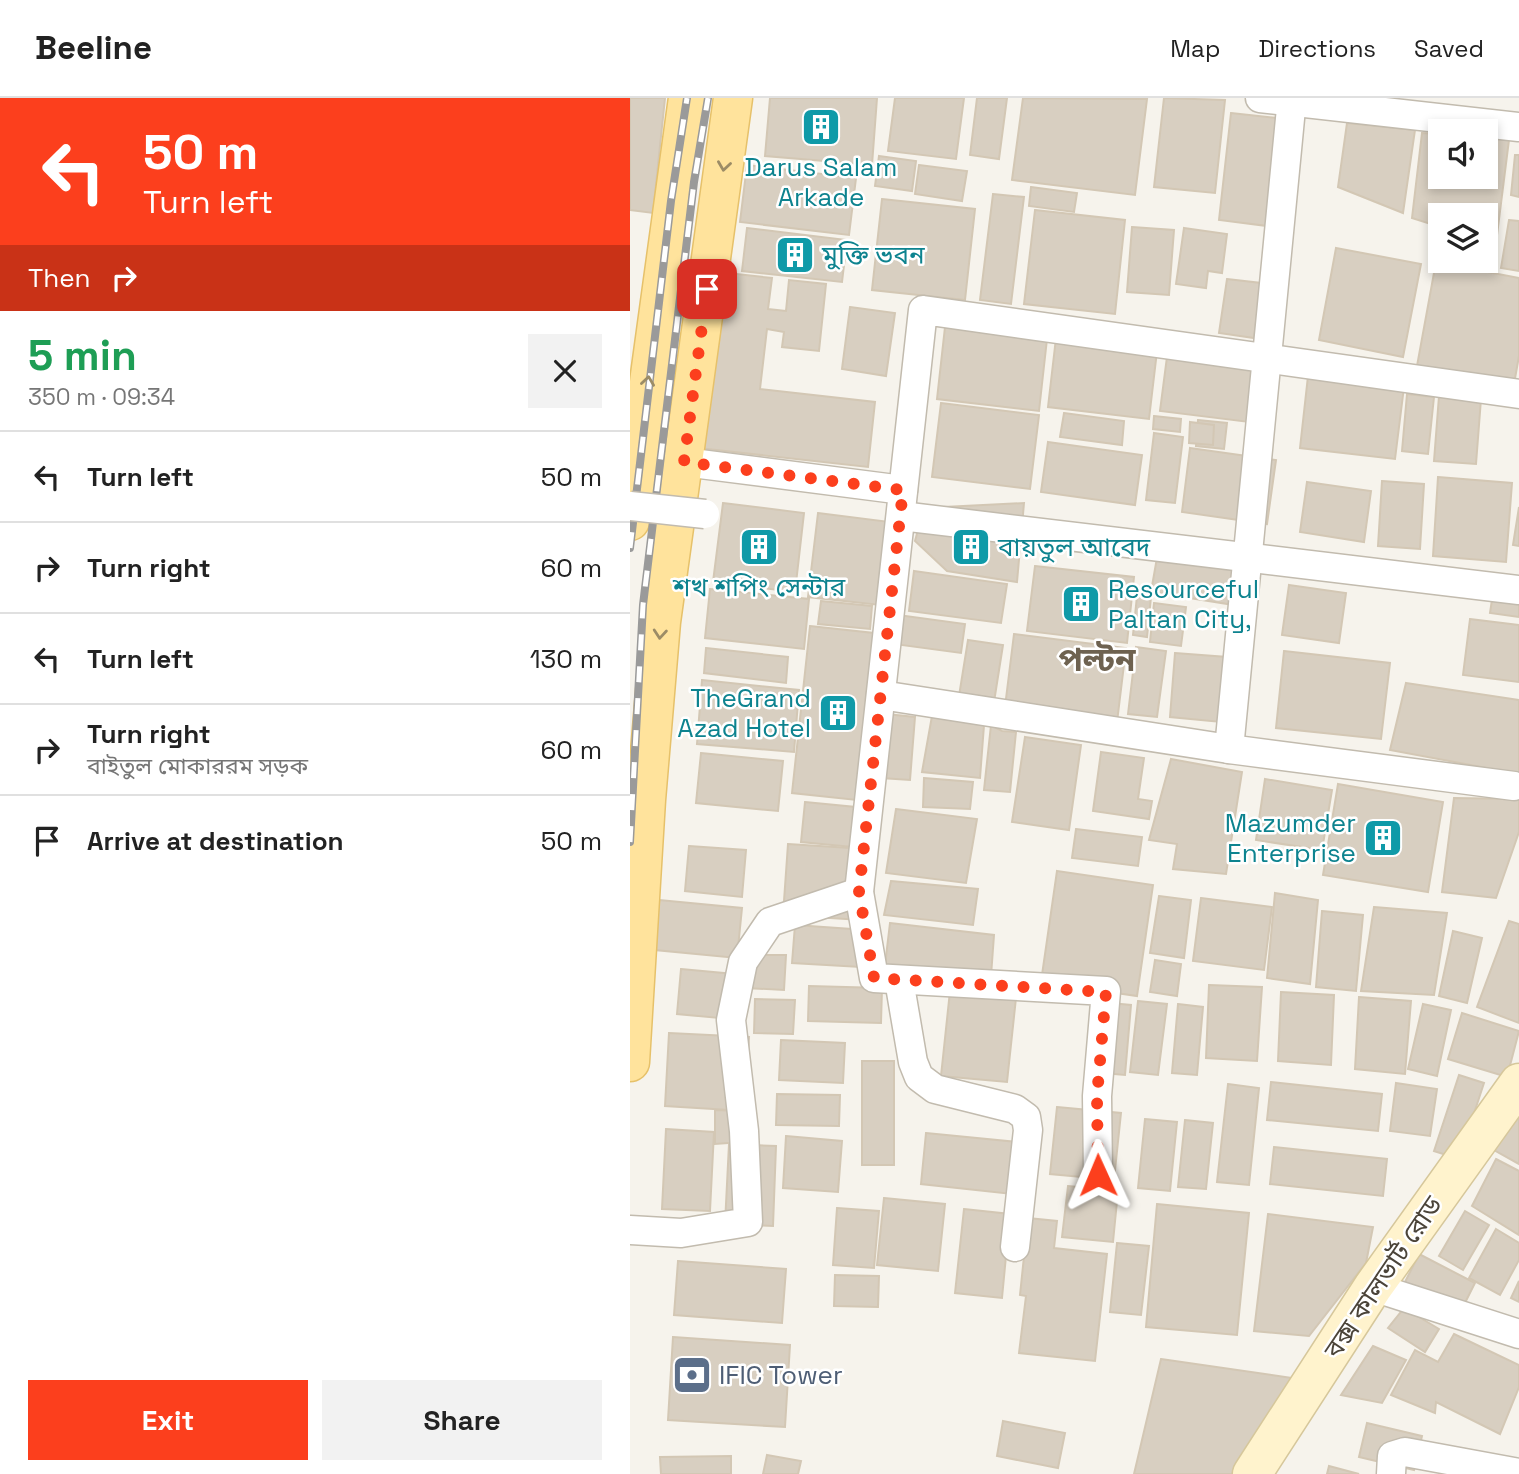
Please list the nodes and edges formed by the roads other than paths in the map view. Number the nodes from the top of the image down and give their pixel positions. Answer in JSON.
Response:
{"nodes":[{"id":1,"x":688,"y":98,"type":"edge"},
{"id":2,"x":733,"y":98,"type":"edge"},
{"id":3,"x":1260,"y":98,"type":"edge"},
{"id":4,"x":1292,"y":100,"type":"edge"},
{"id":5,"x":1519,"y":127,"type":"edge"},
{"id":6,"x":1266,"y":359,"type":"junction"},
{"id":7,"x":1519,"y":394,"type":"edge"},
{"id":8,"x":636,"y":433,"type":"edge"},
{"id":9,"x":684,"y":462,"type":"junction"},
{"id":10,"x":902,"y":503,"type":"junction"},
{"id":11,"x":630,"y":506,"type":"edge"},
{"id":12,"x":705,"y":514,"type":"dead end"},
{"id":13,"x":630,"y":521,"type":"edge"},
{"id":14,"x":1247,"y":558,"type":"junction"},
{"id":15,"x":1519,"y":590,"type":"edge"},
{"id":16,"x":881,"y":695,"type":"junction"},
{"id":17,"x":1229,"y":749,"type":"junction"},
{"id":18,"x":1514,"y":786,"type":"dead end"},
{"id":19,"x":859,"y":892,"type":"junction"},
{"id":20,"x":899,"y":980,"type":"junction"},
{"id":21,"x":630,"y":1062,"type":"edge"},
{"id":22,"x":1519,"y":1083,"type":"edge"},
{"id":23,"x":1098,"y":1175,"type":"dead end"},
{"id":24,"x":630,"y":1230,"type":"edge"},
{"id":25,"x":1015,"y":1247,"type":"dead end"},
{"id":26,"x":1373,"y":1287,"type":"junction"},
{"id":27,"x":1519,"y":1334,"type":"edge"},
{"id":28,"x":1519,"y":1473,"type":"edge"},
{"id":29,"x":1252,"y":1474,"type":"edge"},
{"id":30,"x":1391,"y":1474,"type":"edge"}],
"edges":[{"from":8,"to":1,"type":"main road","one_way":true},
{"from":2,"to":9,"type":"main road","one_way":true},
{"from":3,"to":4,"type":"street"},
{"from":4,"to":5,"type":"street"},
{"from":4,"to":6,"type":"street"},
{"from":6,"to":7,"type":"street"},
{"from":6,"to":10,"type":"street"},
{"from":6,"to":14,"type":"street"},
{"from":8,"to":13,"type":"main road"},
{"from":9,"to":10,"type":"street"},
{"from":9,"to":21,"type":"main road","one_way":true},
{"from":10,"to":14,"type":"street"},
{"from":10,"to":16,"type":"street"},
{"from":11,"to":12,"type":"street","bridge":true},
{"from":14,"to":15,"type":"street"},
{"from":14,"to":17,"type":"street"},
{"from":16,"to":17,"type":"street"},
{"from":16,"to":19,"type":"street"},
{"from":17,"to":18,"type":"street"},
{"from":19,"to":20,"type":"street"},
{"from":19,"to":24,"type":"street"},
{"from":20,"to":23,"type":"street"},
{"from":20,"to":25,"type":"street"},
{"from":22,"to":26,"type":"street","name":"বক্স কালভার্ট রোড"},
{"from":26,"to":27,"type":"street"},
{"from":26,"to":29,"type":"street","name":"বক্স কালভার্ট রোড"},
{"from":28,"to":30,"type":"street"}]}
